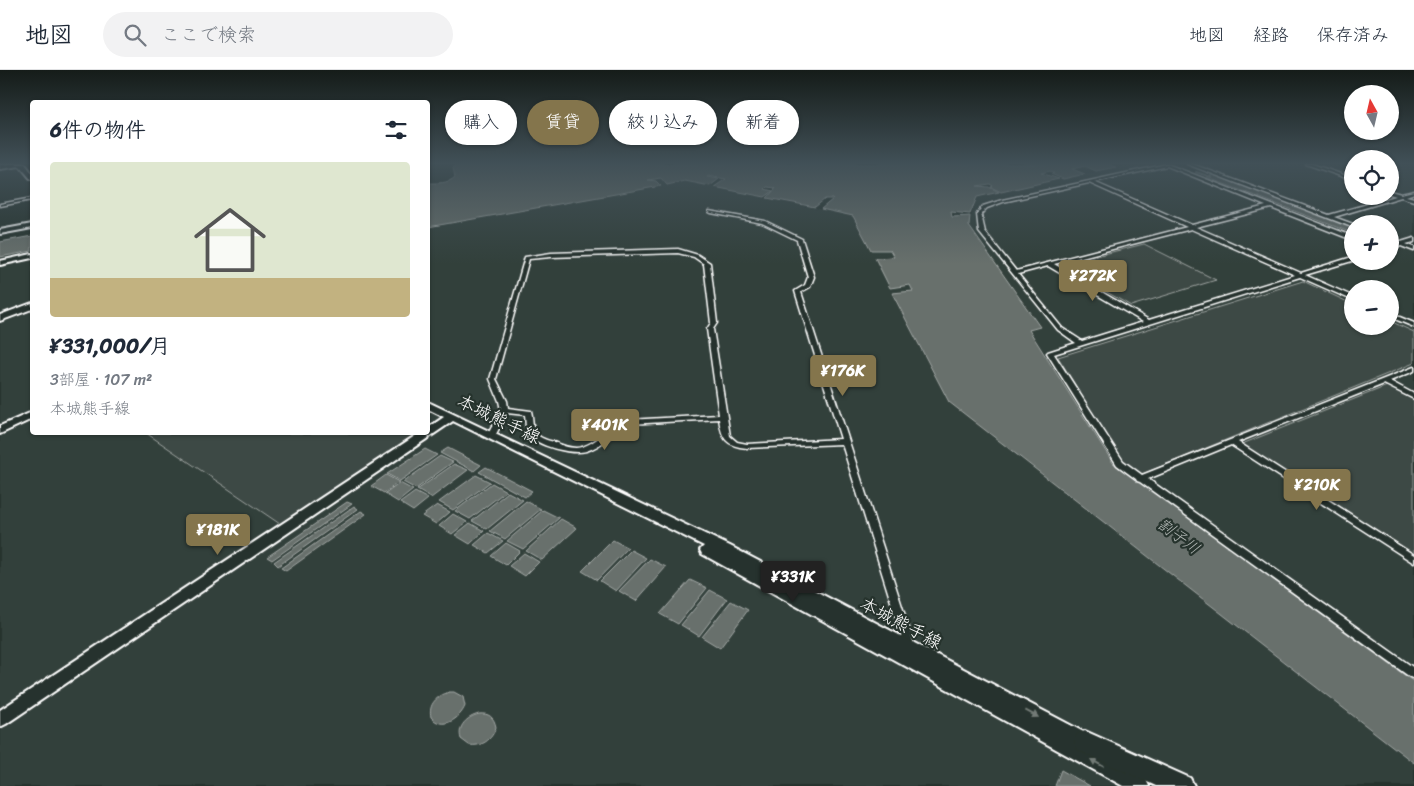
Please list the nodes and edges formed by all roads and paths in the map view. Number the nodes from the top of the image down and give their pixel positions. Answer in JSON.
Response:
{"nodes":[{"id":1,"x":1022,"y":197,"type":"edge"},
{"id":2,"x":1125,"y":197,"type":"edge"},
{"id":3,"x":1250,"y":197,"type":"edge"},
{"id":4,"x":1273,"y":197,"type":"edge"},
{"id":5,"x":1397,"y":197,"type":"edge"},
{"id":6,"x":30,"y":199,"type":"edge"},
{"id":7,"x":0,"y":205,"type":"edge"},
{"id":8,"x":1272,"y":206,"type":"junction"},
{"id":9,"x":711,"y":212,"type":"dead end"},
{"id":10,"x":1329,"y":217,"type":"junction"},
{"id":11,"x":1344,"y":223,"type":"edge"},
{"id":12,"x":30,"y":226,"type":"edge"},
{"id":13,"x":1193,"y":227,"type":"junction"},
{"id":14,"x":0,"y":232,"type":"edge"},
{"id":15,"x":1344,"y":235,"type":"edge"},
{"id":16,"x":1414,"y":240,"type":"edge"},
{"id":17,"x":1401,"y":244,"type":"joint"},
{"id":18,"x":1414,"y":249,"type":"edge"},
{"id":19,"x":30,"y":256,"type":"edge"},
{"id":20,"x":1344,"y":262,"type":"edge"},
{"id":21,"x":0,"y":263,"type":"edge"},
{"id":22,"x":1049,"y":264,"type":"junction"},
{"id":23,"x":1014,"y":273,"type":"junction"},
{"id":24,"x":1301,"y":275,"type":"junction"},
{"id":25,"x":1344,"y":294,"type":"edge"},
{"id":26,"x":30,"y":307,"type":"edge"},
{"id":27,"x":0,"y":318,"type":"edge"},
{"id":28,"x":1399,"y":319,"type":"edge"},
{"id":29,"x":1148,"y":322,"type":"junction"},
{"id":30,"x":1414,"y":326,"type":"edge"},
{"id":31,"x":1081,"y":343,"type":"junction"},
{"id":32,"x":1414,"y":369,"type":"edge"},
{"id":33,"x":1384,"y":381,"type":"junction"},
{"id":34,"x":1414,"y":396,"type":"edge"},
{"id":35,"x":430,"y":406,"type":"edge"},
{"id":36,"x":505,"y":410,"type":"junction"},
{"id":37,"x":430,"y":412,"type":"edge"},
{"id":38,"x":30,"y":417,"type":"edge"},
{"id":39,"x":723,"y":418,"type":"junction"},
{"id":40,"x":449,"y":419,"type":"junction"},
{"id":41,"x":0,"y":430,"type":"edge"},
{"id":42,"x":430,"y":432,"type":"edge"},
{"id":43,"x":425,"y":435,"type":"edge"},
{"id":44,"x":491,"y":436,"type":"junction"},
{"id":45,"x":846,"y":441,"type":"junction"},
{"id":46,"x":1232,"y":442,"type":"junction"},
{"id":47,"x":1140,"y":479,"type":"junction"},
{"id":48,"x":1414,"y":560,"type":"edge"},
{"id":49,"x":909,"y":654,"type":"junction"},
{"id":50,"x":1414,"y":674,"type":"edge"},
{"id":51,"x":0,"y":719,"type":"edge"},
{"id":52,"x":1085,"y":742,"type":"junction"},
{"id":53,"x":1140,"y":786,"type":"edge"},
{"id":54,"x":1166,"y":786,"type":"edge"},
{"id":55,"x":1182,"y":786,"type":"edge"}],
"edges":[{"from":1,"to":23,"type":"street"},
{"from":2,"to":13,"type":"street"},
{"from":3,"to":8,"type":"street"},
{"from":4,"to":10,"type":"street"},
{"from":5,"to":10,"type":"street"},
{"from":6,"to":7,"type":"street"},
{"from":8,"to":13,"type":"street"},
{"from":8,"to":15,"type":"street"},
{"from":9,"to":45,"type":"street"},
{"from":10,"to":11,"type":"street"},
{"from":12,"to":14,"type":"main road"},
{"from":13,"to":22,"type":"street"},
{"from":13,"to":24,"type":"street"},
{"from":16,"to":17,"type":"street"},
{"from":17,"to":18,"type":"street"},
{"from":19,"to":21,"type":"main road"},
{"from":20,"to":24,"type":"street"},
{"from":22,"to":23,"type":"street"},
{"from":22,"to":29,"type":"street"},
{"from":23,"to":31,"type":"street"},
{"from":24,"to":25,"type":"street"},
{"from":24,"to":29,"type":"street"},
{"from":26,"to":27,"type":"main road"},
{"from":28,"to":30,"type":"street"},
{"from":29,"to":31,"type":"street"},
{"from":31,"to":47,"type":"street"},
{"from":32,"to":33,"type":"street"},
{"from":33,"to":34,"type":"street"},
{"from":33,"to":46,"type":"street"},
{"from":35,"to":40,"type":"main road","name":"本城熊手線"},
{"from":36,"to":39,"type":"street"},
{"from":36,"to":39,"type":"street"},
{"from":36,"to":44,"type":"street"},
{"from":37,"to":40,"type":"main road","name":"本城熊手線"},
{"from":38,"to":41,"type":"main road"},
{"from":39,"to":45,"type":"street"},
{"from":40,"to":42,"type":"main road"},
{"from":40,"to":44,"type":"main road","name":"本城熊手線"},
{"from":40,"to":49,"type":"main road","name":"本城熊手線"},
{"from":43,"to":51,"type":"main road"},
{"from":44,"to":49,"type":"main road","name":"本城熊手線"},
{"from":45,"to":49,"type":"street"},
{"from":46,"to":47,"type":"street"},
{"from":46,"to":48,"type":"street"},
{"from":47,"to":50,"type":"street"},
{"from":49,"to":52,"type":"main road","name":"本城熊手線","one_way":true},
{"from":53,"to":49,"type":"main road","name":"本城熊手線","one_way":true},
{"from":52,"to":54,"type":"main road","name":"本城熊手線"},
{"from":52,"to":55,"type":"highway"}]}
